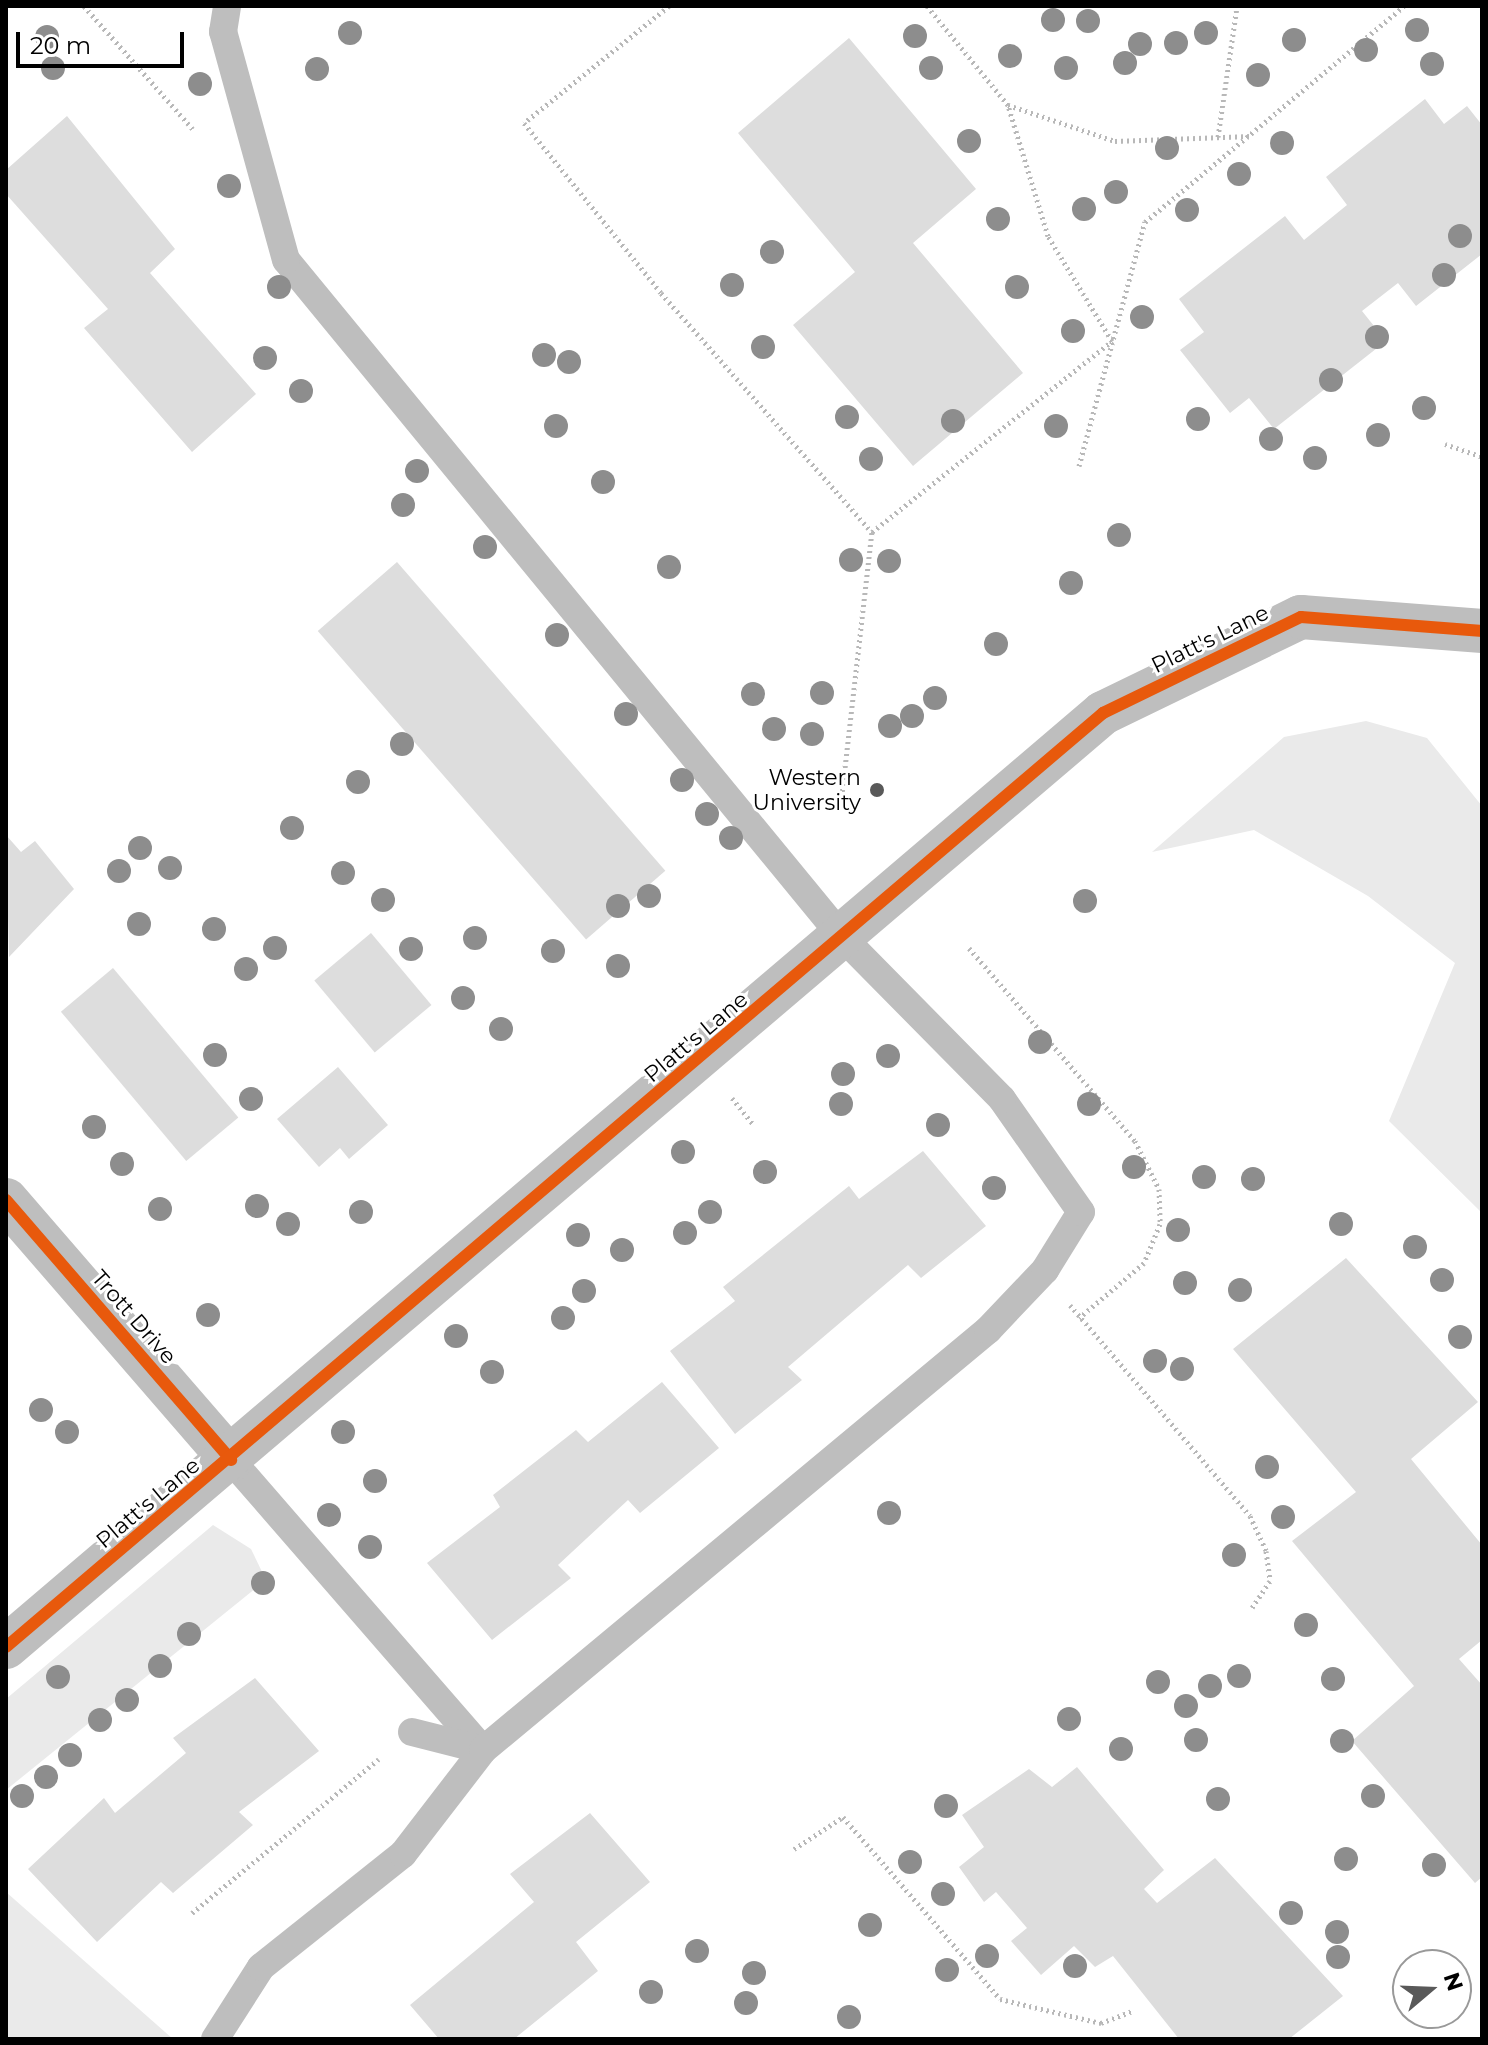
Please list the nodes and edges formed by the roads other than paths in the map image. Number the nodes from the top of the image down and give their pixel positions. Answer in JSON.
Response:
{"nodes":[{"id":1,"x":227,"y":6,"type":"edge"},
{"id":2,"x":1482,"y":631,"type":"edge"},
{"id":3,"x":843,"y":938,"type":"junction"},
{"id":4,"x":6,"y":1200,"type":"edge"},
{"id":5,"x":231,"y":1460,"type":"junction"},
{"id":6,"x":6,"y":1647,"type":"edge"},
{"id":7,"x":412,"y":1732,"type":"road end"},
{"id":8,"x":483,"y":1750,"type":"junction"},
{"id":9,"x":215,"y":2039,"type":"edge"}],
"edges":[{"from":1,"to":3,"type":"lane"},
{"from":2,"to":3,"type":"street","name":"Platt's Lane"},
{"from":3,"to":5,"type":"street","name":"Platt's Lane"},
{"from":3,"to":8,"type":"lane"},
{"from":4,"to":5,"type":"street","name":"Trott Drive"},
{"from":5,"to":6,"type":"street","name":"Platt's Lane"},
{"from":5,"to":8,"type":"lane"},
{"from":7,"to":8,"type":"lane"},
{"from":8,"to":9,"type":"lane"}]}
